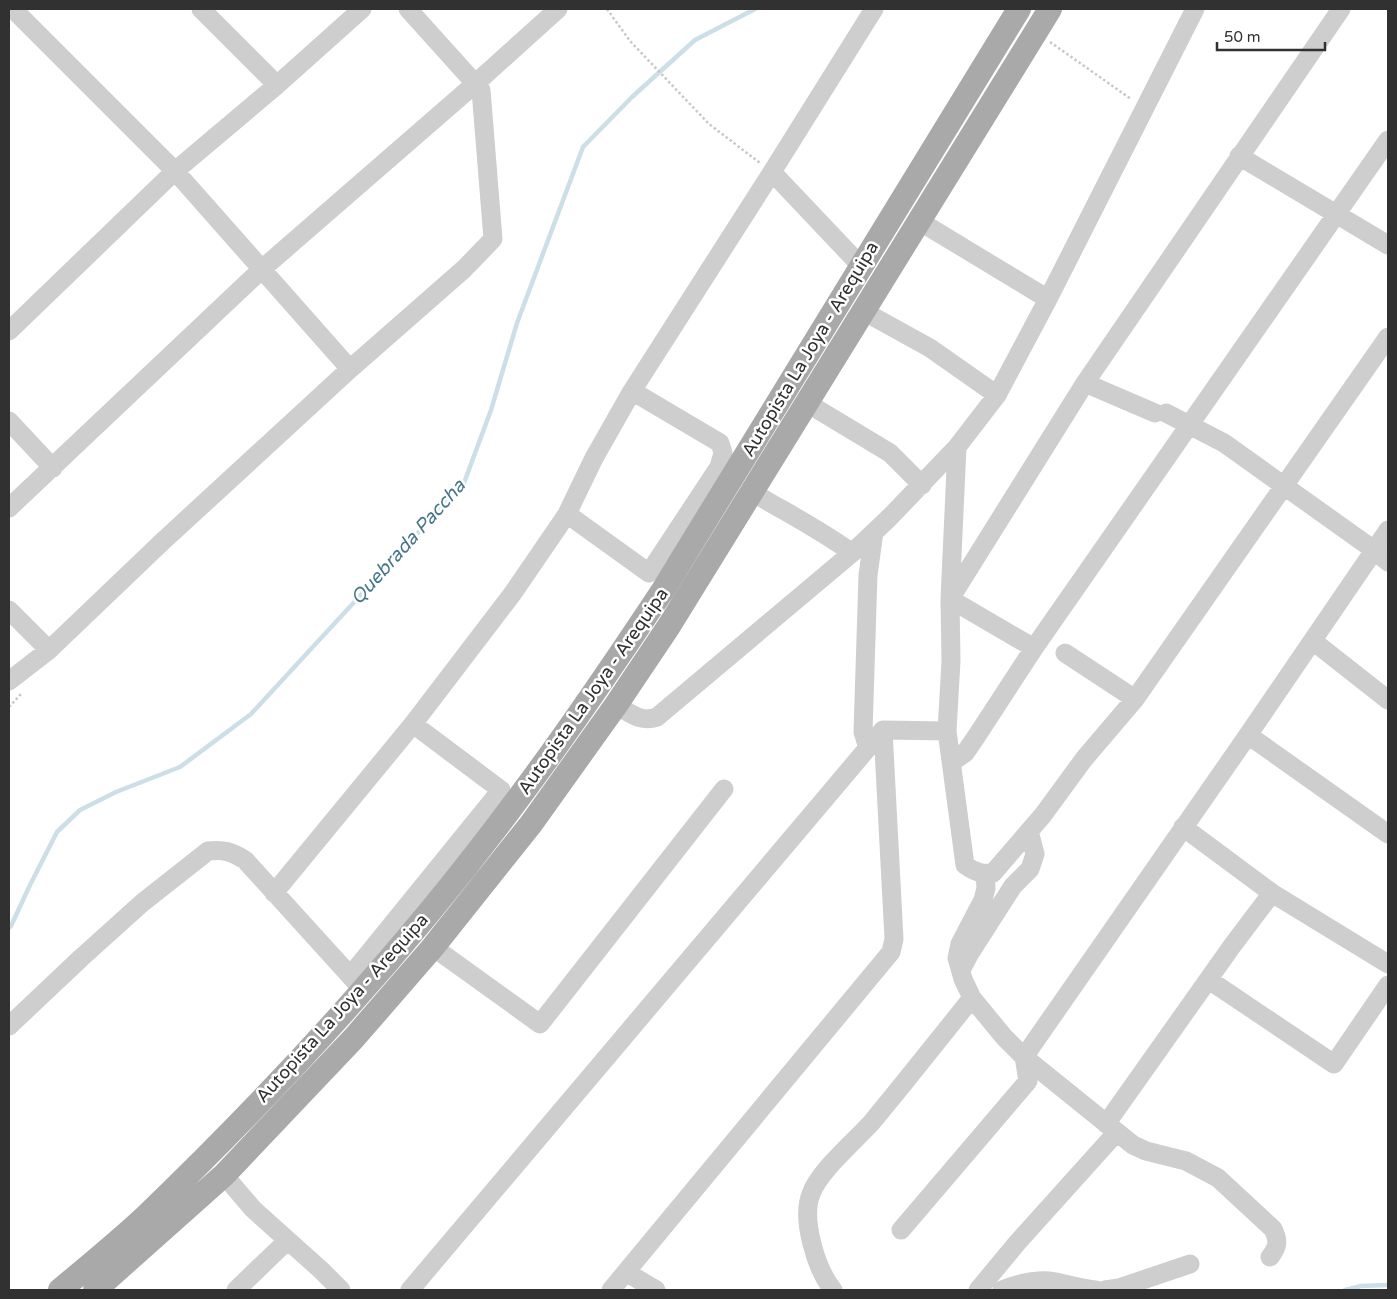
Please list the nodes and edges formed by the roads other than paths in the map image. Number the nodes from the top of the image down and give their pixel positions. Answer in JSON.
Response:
{"nodes":[{"id":1,"x":13,"y":9,"type":"edge"},
{"id":2,"x":201,"y":9,"type":"edge"},
{"id":3,"x":362,"y":9,"type":"edge"},
{"id":4,"x":408,"y":9,"type":"edge"},
{"id":5,"x":558,"y":9,"type":"edge"},
{"id":6,"x":874,"y":9,"type":"edge"},
{"id":7,"x":1019,"y":9,"type":"edge"},
{"id":8,"x":1050,"y":9,"type":"edge"},
{"id":9,"x":1195,"y":9,"type":"edge"},
{"id":10,"x":1341,"y":9,"type":"edge"},
{"id":11,"x":476,"y":83,"type":"junction"},
{"id":12,"x":277,"y":85,"type":"junction"},
{"id":13,"x":1388,"y":140,"type":"edge"},
{"id":14,"x":1239,"y":156,"type":"junction"},
{"id":15,"x":175,"y":171,"type":"junction"},
{"id":16,"x":772,"y":172,"type":"junction"},
{"id":17,"x":1338,"y":214,"type":"junction"},
{"id":18,"x":919,"y":220,"type":"junction"},
{"id":19,"x":1388,"y":245,"type":"edge"},
{"id":20,"x":861,"y":266,"type":"junction"},
{"id":21,"x":262,"y":269,"type":"junction"},
{"id":22,"x":1048,"y":299,"type":"junction"},
{"id":23,"x":863,"y":311,"type":"junction"},
{"id":24,"x":9,"y":331,"type":"edge"},
{"id":25,"x":1388,"y":337,"type":"edge"},
{"id":26,"x":350,"y":369,"type":"junction"},
{"id":27,"x":1084,"y":382,"type":"junction"},
{"id":28,"x":632,"y":391,"type":"junction"},
{"id":29,"x":997,"y":395,"type":"junction"},
{"id":30,"x":807,"y":403,"type":"junction"},
{"id":31,"x":9,"y":421,"type":"edge"},
{"id":32,"x":1191,"y":425,"type":"junction"},
{"id":33,"x":957,"y":447,"type":"junction"},
{"id":34,"x":53,"y":468,"type":"junction"},
{"id":35,"x":725,"y":472,"type":"junction"},
{"id":36,"x":922,"y":485,"type":"junction"},
{"id":37,"x":1284,"y":486,"type":"junction"},
{"id":38,"x":752,"y":492,"type":"junction"},
{"id":39,"x":9,"y":508,"type":"edge"},
{"id":40,"x":567,"y":514,"type":"junction"},
{"id":41,"x":1388,"y":530,"type":"edge"},
{"id":42,"x":874,"y":532,"type":"junction"},
{"id":43,"x":852,"y":553,"type":"junction"},
{"id":44,"x":1381,"y":556,"type":"edge"},
{"id":45,"x":950,"y":599,"type":"junction"},
{"id":46,"x":9,"y":610,"type":"edge"},
{"id":47,"x":1312,"y":641,"type":"junction"},
{"id":48,"x":1034,"y":648,"type":"junction"},
{"id":49,"x":49,"y":650,"type":"junction"},
{"id":50,"x":1065,"y":653,"type":"dead end"},
{"id":51,"x":9,"y":680,"type":"edge"},
{"id":52,"x":1135,"y":699,"type":"junction"},
{"id":53,"x":1388,"y":700,"type":"edge"},
{"id":54,"x":616,"y":705,"type":"junction"},
{"id":55,"x":413,"y":724,"type":"junction"},
{"id":56,"x":883,"y":730,"type":"junction"},
{"id":57,"x":947,"y":731,"type":"junction"},
{"id":58,"x":1248,"y":735,"type":"junction"},
{"id":59,"x":868,"y":748,"type":"junction"},
{"id":60,"x":952,"y":762,"type":"junction"},
{"id":61,"x":724,"y":789,"type":"dead end"},
{"id":62,"x":1182,"y":828,"type":"junction"},
{"id":63,"x":1029,"y":831,"type":"junction"},
{"id":64,"x":1388,"y":834,"type":"edge"},
{"id":65,"x":985,"y":874,"type":"junction"},
{"id":66,"x":1272,"y":893,"type":"junction"},
{"id":67,"x":274,"y":894,"type":"junction"},
{"id":68,"x":433,"y":947,"type":"junction"},
{"id":69,"x":1388,"y":964,"type":"edge"},
{"id":70,"x":961,"y":970,"type":"junction"},
{"id":71,"x":1209,"y":980,"type":"junction"},
{"id":72,"x":357,"y":982,"type":"junction"},
{"id":73,"x":1388,"y":985,"type":"edge"},
{"id":74,"x":972,"y":998,"type":"junction"},
{"id":75,"x":9,"y":1026,"type":"edge"},
{"id":76,"x":1024,"y":1057,"type":"junction"},
{"id":77,"x":1111,"y":1129,"type":"junction"},
{"id":78,"x":224,"y":1175,"type":"junction"},
{"id":79,"x":901,"y":1230,"type":"dead end"},
{"id":80,"x":288,"y":1241,"type":"junction"},
{"id":81,"x":1270,"y":1257,"type":"dead end"},
{"id":82,"x":1190,"y":1264,"type":"dead end"},
{"id":83,"x":626,"y":1272,"type":"junction"},
{"id":84,"x":60,"y":1290,"type":"edge"},
{"id":85,"x":95,"y":1290,"type":"edge"},
{"id":86,"x":236,"y":1290,"type":"edge"},
{"id":87,"x":341,"y":1290,"type":"edge"},
{"id":88,"x":410,"y":1290,"type":"edge"},
{"id":89,"x":610,"y":1290,"type":"edge"},
{"id":90,"x":656,"y":1290,"type":"edge"},
{"id":91,"x":833,"y":1290,"type":"edge"},
{"id":92,"x":978,"y":1290,"type":"edge"},
{"id":93,"x":1002,"y":1290,"type":"edge"},
{"id":94,"x":1096,"y":1290,"type":"edge"},
{"id":95,"x":1105,"y":1290,"type":"edge"}],
"edges":[{"from":1,"to":15,"type":"street"},
{"from":2,"to":12,"type":"street"},
{"from":3,"to":12,"type":"street"},
{"from":4,"to":11,"type":"street"},
{"from":5,"to":11,"type":"street"},
{"from":6,"to":16,"type":"street"},
{"from":7,"to":20,"type":"main road","name":"Autopista La Joya - Arequipa"},
{"from":8,"to":18,"type":"main road","name":"Autopista La Joya - Arequipa"},
{"from":9,"to":22,"type":"street"},
{"from":10,"to":14,"type":"street"},
{"from":11,"to":21,"type":"street"},
{"from":11,"to":26,"type":"street"},
{"from":12,"to":15,"type":"street"},
{"from":13,"to":17,"type":"street"},
{"from":14,"to":17,"type":"street"},
{"from":14,"to":27,"type":"street"},
{"from":15,"to":21,"type":"street"},
{"from":15,"to":24,"type":"street"},
{"from":16,"to":20,"type":"street"},
{"from":16,"to":28,"type":"street"},
{"from":17,"to":19,"type":"street"},
{"from":17,"to":32,"type":"street"},
{"from":18,"to":22,"type":"street"},
{"from":18,"to":23,"type":"main road","name":"Autopista La Joya - Arequipa"},
{"from":20,"to":35,"type":"main road","name":"Autopista La Joya - Arequipa"},
{"from":21,"to":26,"type":"street"},
{"from":21,"to":34,"type":"street"},
{"from":22,"to":29,"type":"street"},
{"from":23,"to":29,"type":"street"},
{"from":23,"to":30,"type":"main road","name":"Autopista La Joya - Arequipa"},
{"from":25,"to":37,"type":"street"},
{"from":26,"to":49,"type":"street"},
{"from":27,"to":32,"type":"street"},
{"from":27,"to":45,"type":"street"},
{"from":28,"to":35,"type":"street"},
{"from":28,"to":40,"type":"street"},
{"from":29,"to":33,"type":"street"},
{"from":30,"to":36,"type":"street"},
{"from":30,"to":38,"type":"main road","name":"Autopista La Joya - Arequipa"},
{"from":31,"to":34,"type":"street"},
{"from":32,"to":37,"type":"street"},
{"from":32,"to":48,"type":"street"},
{"from":33,"to":36,"type":"street"},
{"from":33,"to":45,"type":"street"},
{"from":34,"to":39,"type":"street"},
{"from":35,"to":40,"type":"street"},
{"from":35,"to":72,"type":"main road","name":"Autopista La Joya - Arequipa"},
{"from":36,"to":42,"type":"street"},
{"from":37,"to":44,"type":"street"},
{"from":37,"to":52,"type":"street"},
{"from":38,"to":43,"type":"street"},
{"from":38,"to":54,"type":"main road","name":"Autopista La Joya - Arequipa"},
{"from":40,"to":55,"type":"street"},
{"from":41,"to":44,"type":"street"},
{"from":42,"to":43,"type":"street"},
{"from":42,"to":59,"type":"street"},
{"from":43,"to":54,"type":"street"},
{"from":44,"to":47,"type":"street"},
{"from":45,"to":48,"type":"street"},
{"from":45,"to":57,"type":"street"},
{"from":46,"to":49,"type":"street"},
{"from":47,"to":53,"type":"street"},
{"from":47,"to":58,"type":"street"},
{"from":48,"to":60,"type":"street"},
{"from":49,"to":51,"type":"street"},
{"from":50,"to":52,"type":"street"},
{"from":52,"to":63,"type":"street"},
{"from":54,"to":68,"type":"main road","name":"Autopista La Joya - Arequipa"},
{"from":55,"to":67,"type":"street"},
{"from":55,"to":72,"type":"street"},
{"from":56,"to":57,"type":"street"},
{"from":56,"to":59,"type":"street"},
{"from":56,"to":83,"type":"street"},
{"from":57,"to":60,"type":"street"},
{"from":58,"to":62,"type":"street"},
{"from":58,"to":64,"type":"street"},
{"from":59,"to":88,"type":"street"},
{"from":60,"to":65,"type":"street"},
{"from":61,"to":68,"type":"street"},
{"from":62,"to":66,"type":"street"},
{"from":62,"to":76,"type":"street"},
{"from":63,"to":65,"type":"street"},
{"from":63,"to":70,"type":"street"},
{"from":65,"to":70,"type":"street"},
{"from":66,"to":69,"type":"street"},
{"from":66,"to":71,"type":"street"},
{"from":67,"to":72,"type":"street"},
{"from":67,"to":75,"type":"street"},
{"from":68,"to":78,"type":"main road","name":"Autopista La Joya - Arequipa"},
{"from":70,"to":74,"type":"street"},
{"from":71,"to":73,"type":"street"},
{"from":71,"to":77,"type":"street"},
{"from":72,"to":84,"type":"main road","name":"Autopista La Joya - Arequipa"},
{"from":74,"to":76,"type":"street"},
{"from":74,"to":91,"type":"street"},
{"from":76,"to":77,"type":"street"},
{"from":76,"to":79,"type":"street"},
{"from":77,"to":81,"type":"street"},
{"from":77,"to":92,"type":"street"},
{"from":78,"to":80,"type":"street"},
{"from":78,"to":85,"type":"main road","name":"Autopista La Joya - Arequipa"},
{"from":80,"to":86,"type":"street"},
{"from":80,"to":87,"type":"street"},
{"from":82,"to":95,"type":"street"},
{"from":83,"to":89,"type":"street"},
{"from":83,"to":90,"type":"street"},
{"from":93,"to":94,"type":"street"}]}
